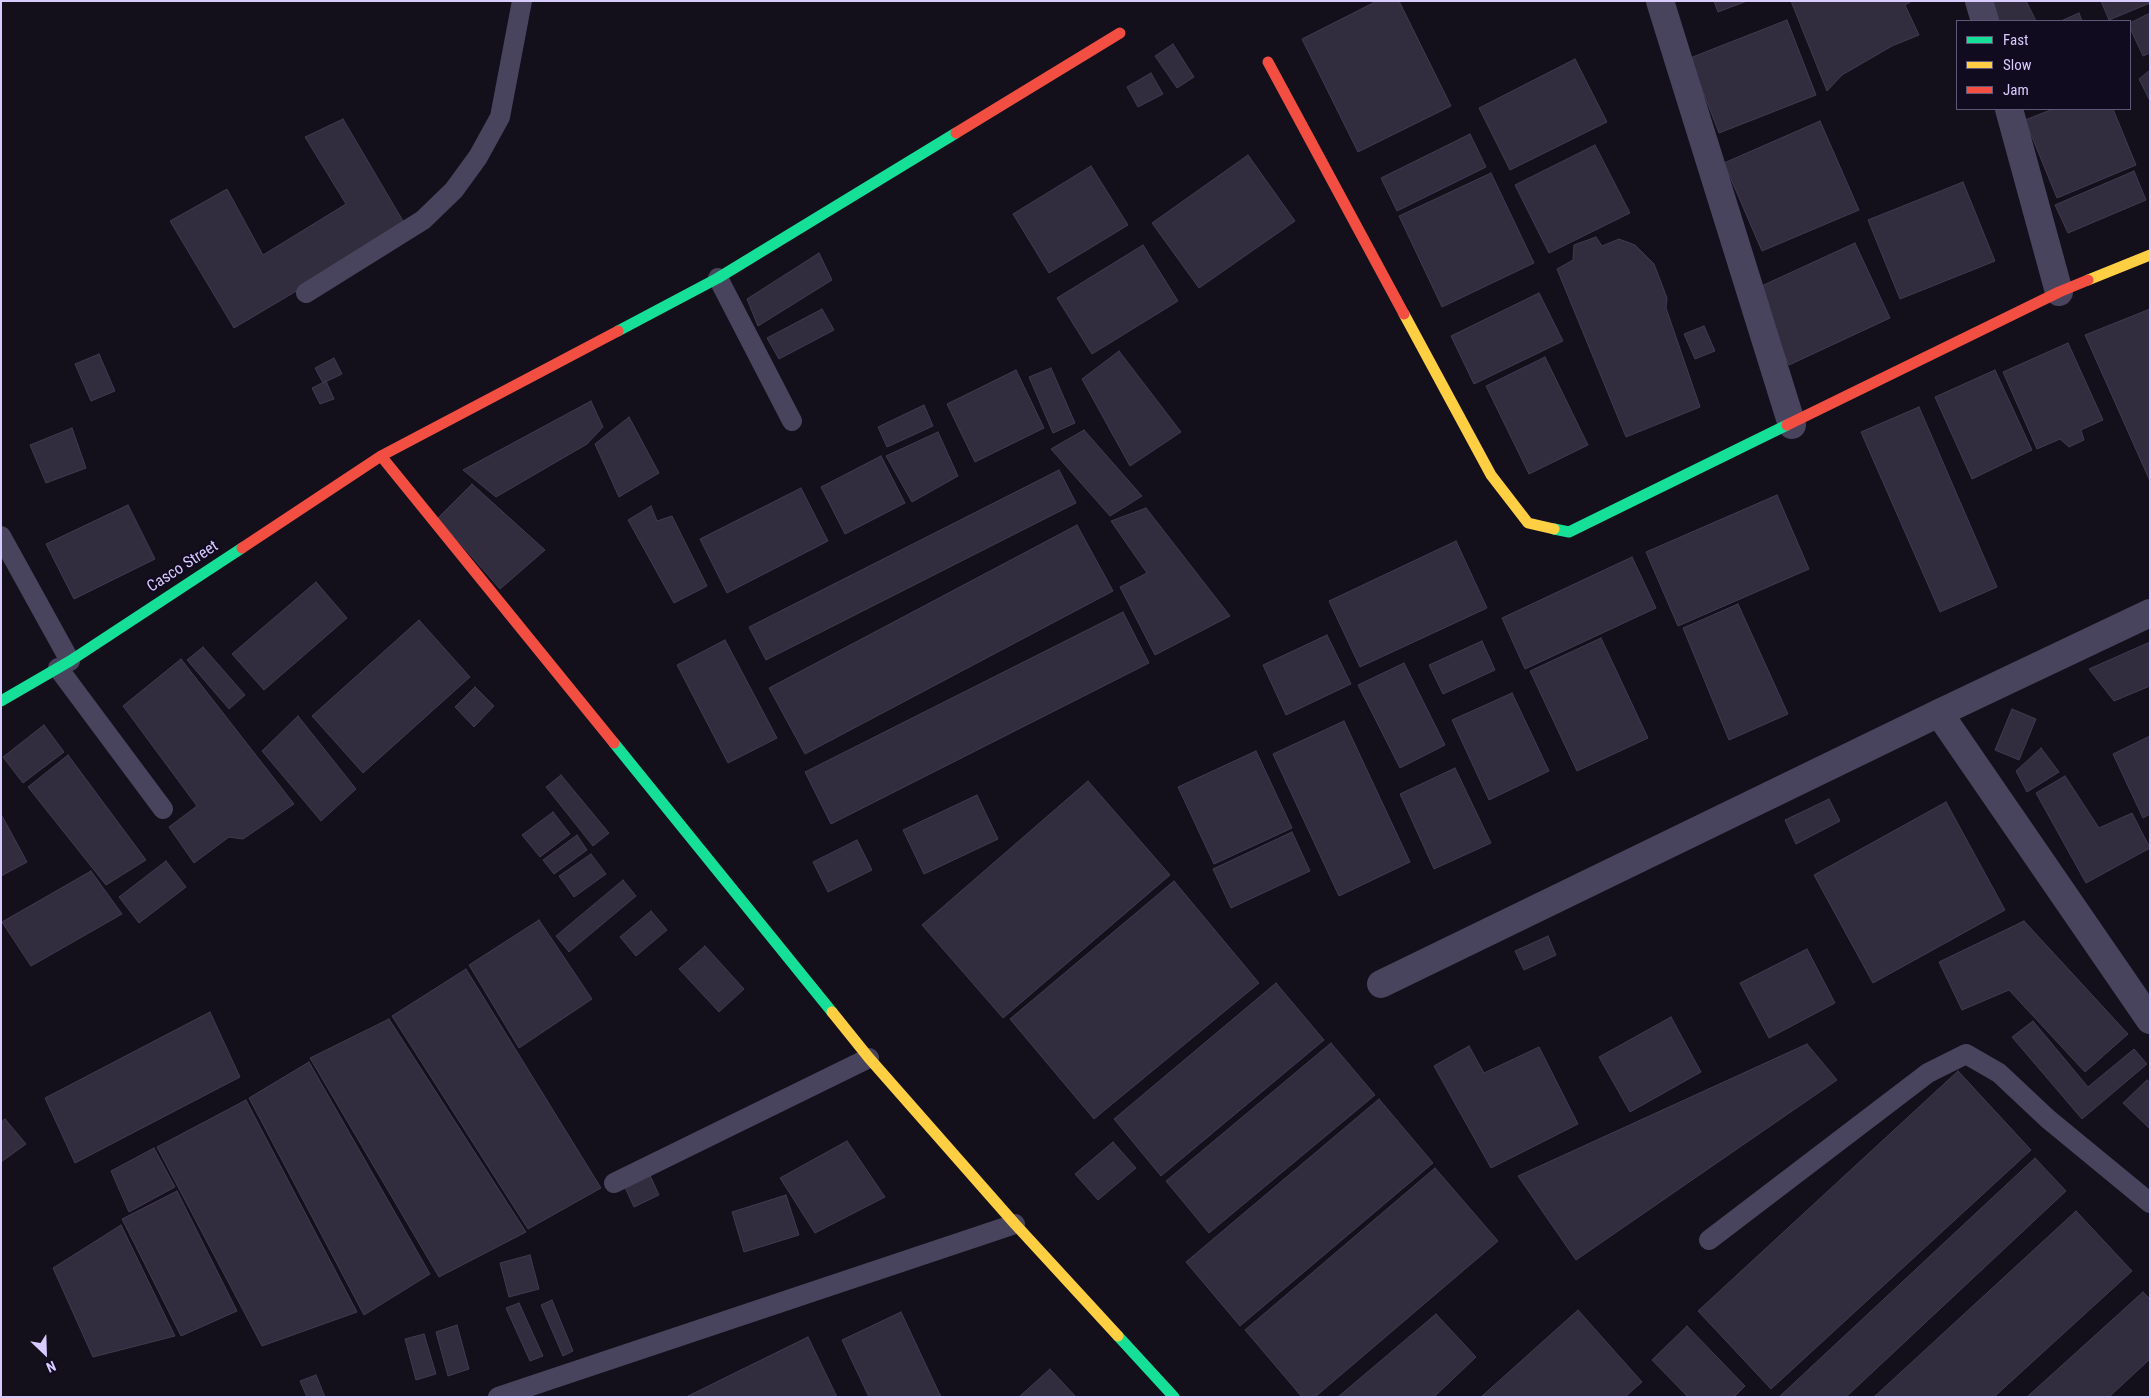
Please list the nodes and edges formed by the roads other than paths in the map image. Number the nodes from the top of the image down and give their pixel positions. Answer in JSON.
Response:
{"nodes":[{"id":1,"x":522,"y":1,"type":"edge"},
{"id":2,"x":1660,"y":1,"type":"edge"},
{"id":3,"x":1979,"y":1,"type":"edge"},
{"id":4,"x":1985,"y":20,"type":"edge"},
{"id":5,"x":1120,"y":33,"type":"dead end"},
{"id":6,"x":1268,"y":62,"type":"dead end"},
{"id":7,"x":2009,"y":110,"type":"edge"},
{"id":8,"x":2150,"y":254,"type":"edge"},
{"id":9,"x":718,"y":278,"type":"junction"},
{"id":10,"x":2059,"y":292,"type":"junction"},
{"id":11,"x":306,"y":293,"type":"dead end"},
{"id":12,"x":792,"y":421,"type":"dead end"},
{"id":13,"x":1792,"y":425,"type":"junction"},
{"id":14,"x":381,"y":456,"type":"junction"},
{"id":15,"x":1,"y":536,"type":"edge"},
{"id":16,"x":2150,"y":613,"type":"edge"},
{"id":17,"x":64,"y":664,"type":"junction"},
{"id":18,"x":1,"y":701,"type":"edge"},
{"id":19,"x":1939,"y":713,"type":"junction"},
{"id":20,"x":163,"y":809,"type":"dead end"},
{"id":21,"x":1381,"y":984,"type":"dead end"},
{"id":22,"x":2150,"y":1020,"type":"edge"},
{"id":23,"x":869,"y":1058,"type":"junction"},
{"id":24,"x":614,"y":1183,"type":"dead end"},
{"id":25,"x":2150,"y":1203,"type":"edge"},
{"id":26,"x":1015,"y":1224,"type":"junction"},
{"id":27,"x":1709,"y":1240,"type":"dead end"},
{"id":28,"x":498,"y":1397,"type":"edge"},
{"id":29,"x":1174,"y":1397,"type":"edge"}],
"edges":[{"from":1,"to":11,"type":"lane"},
{"from":2,"to":13,"type":"street"},
{"from":3,"to":4,"type":"street"},
{"from":5,"to":9,"type":"street","name":"Casco Street"},
{"from":6,"to":13,"type":"street"},
{"from":7,"to":10,"type":"street"},
{"from":8,"to":10,"type":"street"},
{"from":9,"to":12,"type":"lane"},
{"from":9,"to":14,"type":"street","name":"Casco Street"},
{"from":10,"to":13,"type":"street"},
{"from":14,"to":17,"type":"street","name":"Casco Street"},
{"from":14,"to":23,"type":"street"},
{"from":15,"to":17,"type":"lane"},
{"from":16,"to":19,"type":"street"},
{"from":17,"to":18,"type":"street","name":"Casco Street"},
{"from":17,"to":20,"type":"lane"},
{"from":19,"to":21,"type":"street"},
{"from":19,"to":22,"type":"street"},
{"from":23,"to":24,"type":"lane"},
{"from":23,"to":26,"type":"street"},
{"from":25,"to":27,"type":"lane"},
{"from":26,"to":28,"type":"lane"},
{"from":26,"to":29,"type":"street"}]}
